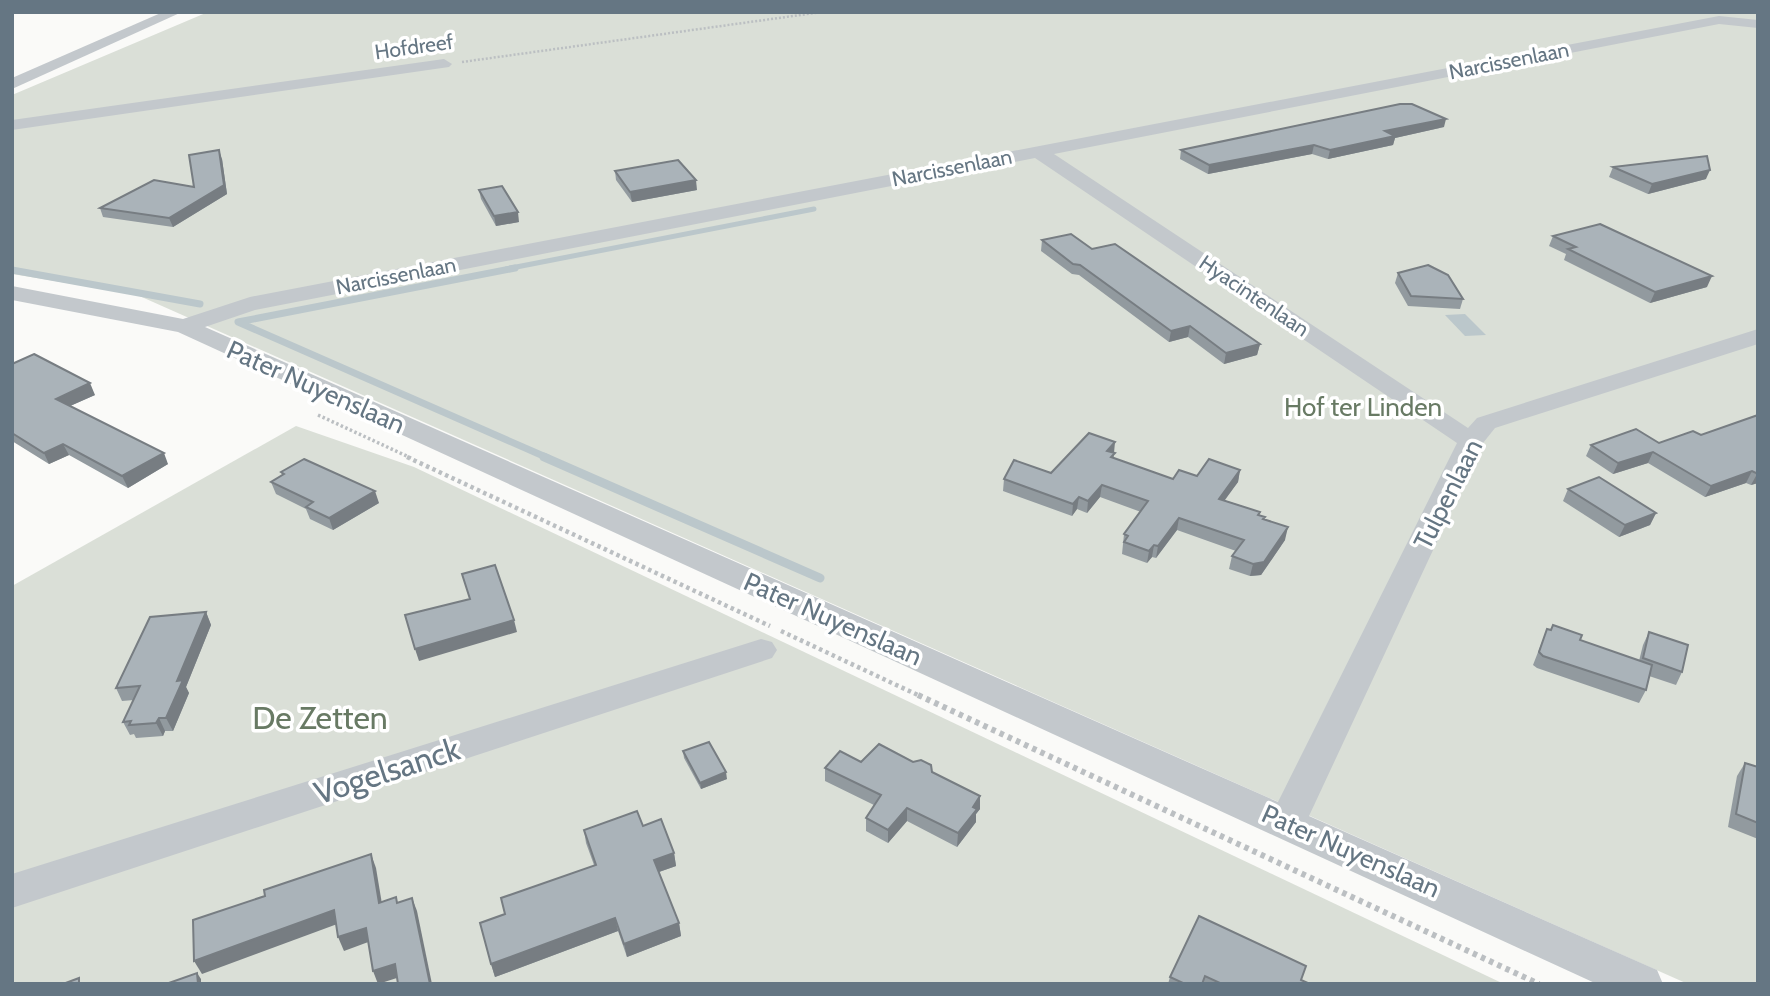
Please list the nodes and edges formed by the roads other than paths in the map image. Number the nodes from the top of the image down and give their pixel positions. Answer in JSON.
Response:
{"nodes":[{"id":1,"x":176,"y":12,"type":"edge"},
{"id":2,"x":1758,"y":24,"type":"edge"},
{"id":3,"x":444,"y":64,"type":"road end"},
{"id":4,"x":12,"y":84,"type":"edge"},
{"id":5,"x":12,"y":125,"type":"edge"},
{"id":6,"x":1037,"y":151,"type":"junction"},
{"id":7,"x":12,"y":293,"type":"edge"},
{"id":8,"x":184,"y":326,"type":"junction"},
{"id":9,"x":1758,"y":336,"type":"edge"},
{"id":10,"x":1471,"y":441,"type":"junction"},
{"id":11,"x":761,"y":650,"type":"dead end"},
{"id":12,"x":1287,"y":822,"type":"junction"},
{"id":13,"x":12,"y":891,"type":"edge"},
{"id":14,"x":1642,"y":984,"type":"edge"}],
"edges":[{"from":1,"to":4,"type":"street"},
{"from":2,"to":6,"type":"street","name":"Narcissenlaan"},
{"from":3,"to":5,"type":"street","name":"Hofdreef"},
{"from":6,"to":8,"type":"street","name":"Narcissenlaan"},
{"from":6,"to":10,"type":"street","name":"Hyacintenlaan"},
{"from":7,"to":8,"type":"street","name":"Pater Nuyenslaan"},
{"from":8,"to":12,"type":"street","name":"Pater Nuyenslaan"},
{"from":9,"to":10,"type":"street","name":"Tulpenlaan"},
{"from":10,"to":12,"type":"street","name":"Tulpenlaan"},
{"from":11,"to":13,"type":"street","name":"Vogelsanck"},
{"from":12,"to":14,"type":"street","name":"Pater Nuyenslaan"}]}
